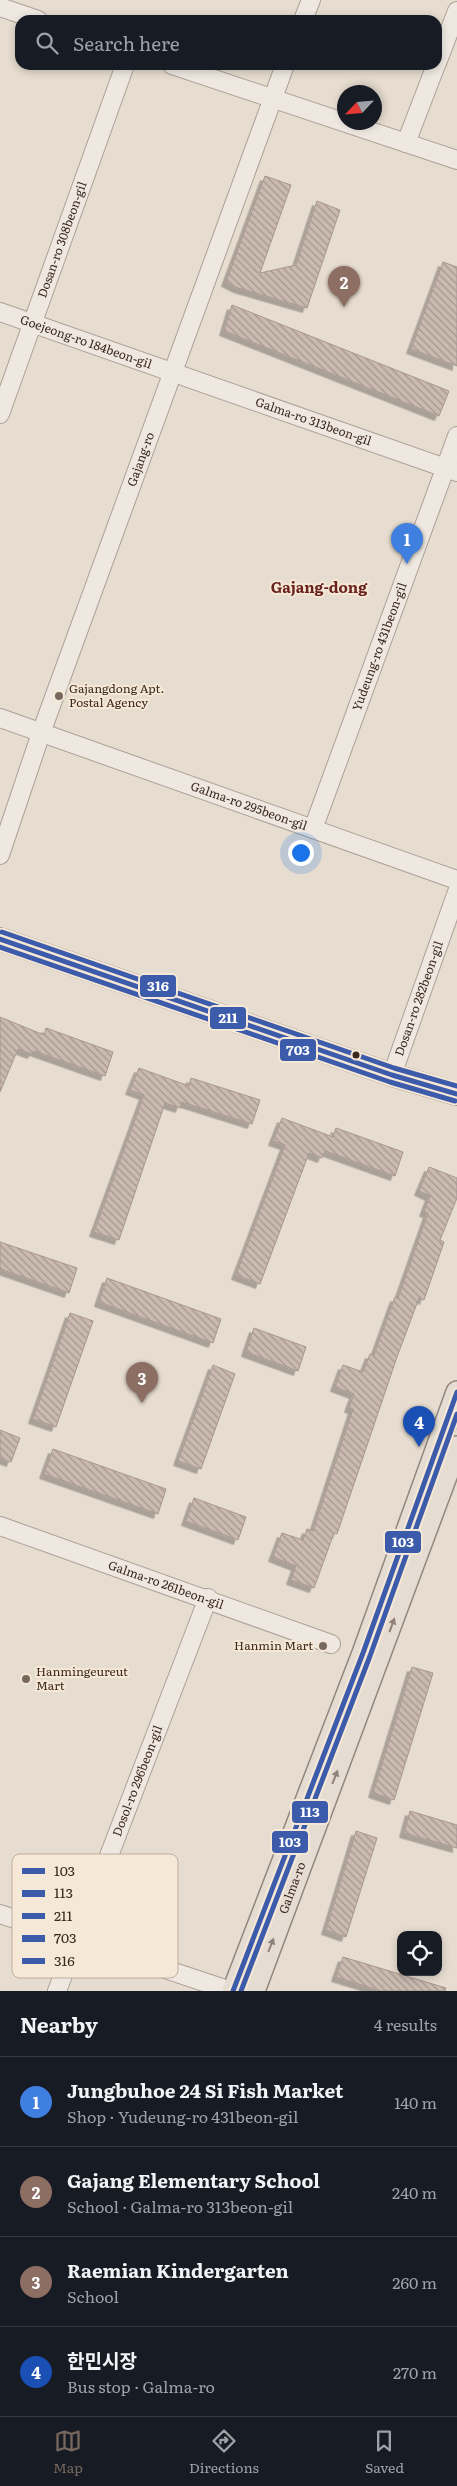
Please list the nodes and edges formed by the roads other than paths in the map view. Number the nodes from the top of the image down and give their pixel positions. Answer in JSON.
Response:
{"nodes":[{"id":1,"x":311,"y":0,"type":"edge"},
{"id":2,"x":0,"y":7,"type":"edge"},
{"id":3,"x":457,"y":11,"type":"edge"},
{"id":4,"x":23,"y":15,"type":"edge"},
{"id":5,"x":305,"y":15,"type":"edge"},
{"id":6,"x":442,"y":51,"type":"edge"},
{"id":7,"x":123,"y":70,"type":"edge"},
{"id":8,"x":187,"y":70,"type":"edge"},
{"id":9,"x":283,"y":70,"type":"edge"},
{"id":10,"x":435,"y":70,"type":"edge"},
{"id":11,"x":271,"y":98,"type":"junction"},
{"id":12,"x":406,"y":143,"type":"junction"},
{"id":13,"x":457,"y":160,"type":"edge"},
{"id":14,"x":0,"y":312,"type":"edge"},
{"id":15,"x":33,"y":323,"type":"junction"},
{"id":16,"x":171,"y":373,"type":"junction"},
{"id":17,"x":0,"y":414,"type":"edge"},
{"id":18,"x":457,"y":436,"type":"edge"},
{"id":19,"x":451,"y":470,"type":"edge"},
{"id":20,"x":0,"y":718,"type":"edge"},
{"id":21,"x":41,"y":734,"type":"junction"},
{"id":22,"x":313,"y":829,"type":"junction"},
{"id":23,"x":0,"y":854,"type":"edge"},
{"id":24,"x":457,"y":880,"type":"edge"},
{"id":25,"x":457,"y":892,"type":"edge"},
{"id":26,"x":0,"y":939,"type":"edge"},
{"id":27,"x":392,"y":1075,"type":"junction"},
{"id":28,"x":457,"y":1094,"type":"edge"},
{"id":29,"x":457,"y":1392,"type":"edge"},
{"id":30,"x":457,"y":1447,"type":"edge"},
{"id":31,"x":0,"y":1526,"type":"edge"},
{"id":32,"x":208,"y":1598,"type":"junction"},
{"id":33,"x":331,"y":1644,"type":"dead end"},
{"id":34,"x":110,"y":1854,"type":"edge"},
{"id":35,"x":0,"y":1914,"type":"edge"},
{"id":36,"x":12,"y":1918,"type":"edge"},
{"id":37,"x":178,"y":1973,"type":"edge"},
{"id":38,"x":62,"y":1978,"type":"edge"},
{"id":39,"x":57,"y":1991,"type":"edge"},
{"id":40,"x":232,"y":1991,"type":"edge"},
{"id":41,"x":254,"y":1991,"type":"edge"}],
"edges":[{"from":1,"to":5,"type":"street"},
{"from":2,"to":4,"type":"street"},
{"from":3,"to":6,"type":"street"},
{"from":7,"to":15,"type":"street","name":"Dosan-ro 308beon-gil"},
{"from":8,"to":11,"type":"street"},
{"from":9,"to":11,"type":"street","name":"Gajang-ro"},
{"from":10,"to":12,"type":"street"},
{"from":11,"to":12,"type":"street"},
{"from":11,"to":16,"type":"street","name":"Gajang-ro"},
{"from":12,"to":13,"type":"street"},
{"from":14,"to":15,"type":"street","name":"Goejeong-ro 184beon-gil"},
{"from":15,"to":16,"type":"street","name":"Goejeong-ro 184beon-gil"},
{"from":15,"to":17,"type":"street","name":"Dosan-ro 308beon-gil"},
{"from":16,"to":19,"type":"street","name":"Galma-ro 313beon-gil"},
{"from":16,"to":21,"type":"street","name":"Gajang-ro"},
{"from":18,"to":19,"type":"street","name":"Yudeung-ro 431beon-gil"},
{"from":19,"to":22,"type":"street","name":"Yudeung-ro 431beon-gil"},
{"from":20,"to":21,"type":"street","name":"Galma-ro 295beon-gil"},
{"from":21,"to":22,"type":"street","name":"Galma-ro 295beon-gil"},
{"from":21,"to":23,"type":"street","name":"Gajang-ro"},
{"from":22,"to":24,"type":"street","name":"Galma-ro 295beon-gil"},
{"from":25,"to":27,"type":"street","name":"Dosan-ro 282beon-gil"},
{"from":26,"to":27,"type":"main road"},
{"from":27,"to":28,"type":"main road"},
{"from":29,"to":40,"type":"main road","name":"Galma-ro"},
{"from":41,"to":30,"type":"main road","name":"Galma-ro","one_way":true},
{"from":31,"to":32,"type":"street","name":"Galma-ro 261beon-gil"},
{"from":32,"to":33,"type":"street","name":"Galma-ro 261beon-gil"},
{"from":32,"to":34,"type":"street","name":"Dosol-ro 296beon-gil"},
{"from":35,"to":36,"type":"street"},
{"from":37,"to":40,"type":"street"},
{"from":38,"to":39,"type":"street","name":"Dosol-ro 296beon-gil"}]}
